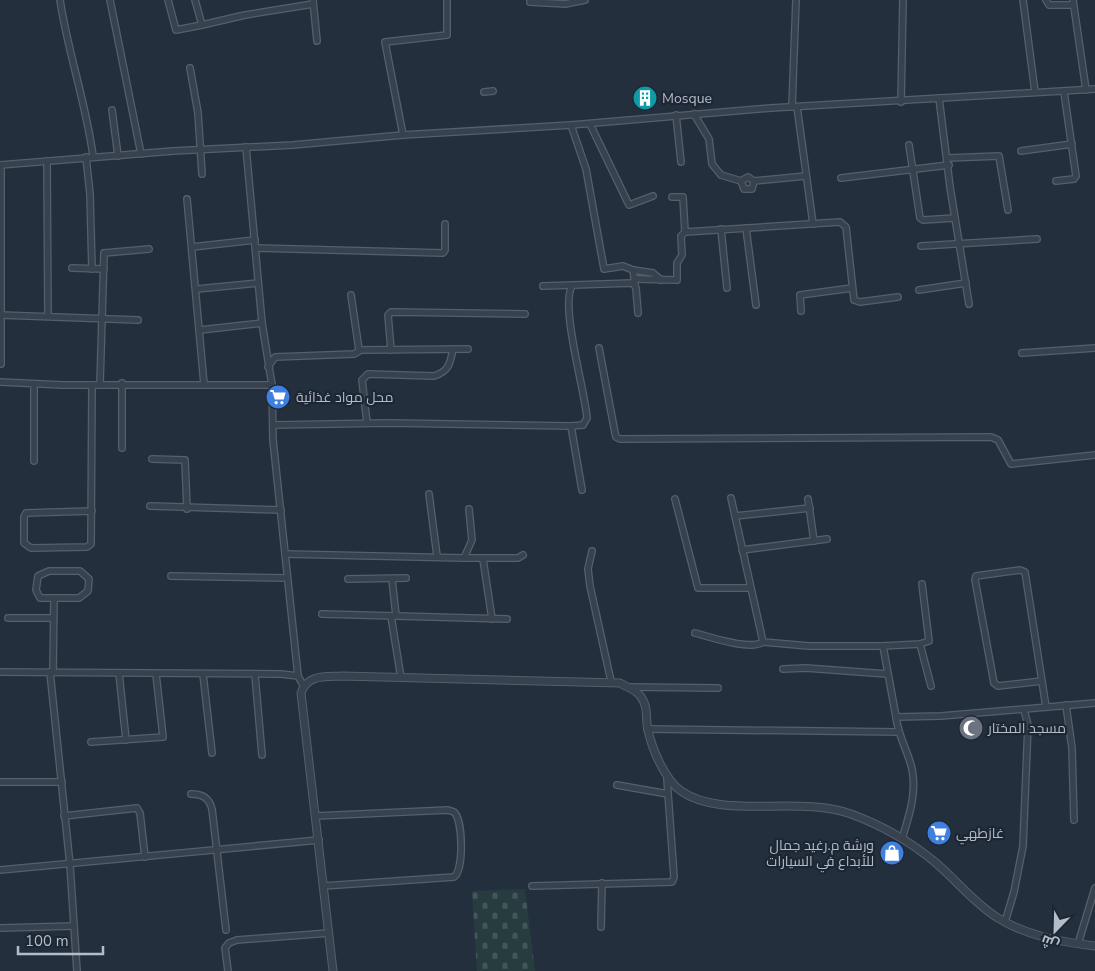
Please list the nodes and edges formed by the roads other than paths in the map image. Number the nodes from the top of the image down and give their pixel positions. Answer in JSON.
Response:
{"nodes":[{"id":1,"x":60,"y":0,"type":"edge"},
{"id":2,"x":110,"y":0,"type":"edge"},
{"id":3,"x":168,"y":0,"type":"edge"},
{"id":4,"x":195,"y":0,"type":"edge"},
{"id":5,"x":447,"y":0,"type":"edge"},
{"id":6,"x":585,"y":0,"type":"edge"},
{"id":7,"x":796,"y":0,"type":"edge"},
{"id":8,"x":903,"y":0,"type":"edge"},
{"id":9,"x":1023,"y":0,"type":"edge"},
{"id":10,"x":1046,"y":0,"type":"edge"},
{"id":11,"x":557,"y":1,"type":"edge"},
{"id":12,"x":313,"y":2,"type":"edge"},
{"id":13,"x":530,"y":2,"type":"dead end"},
{"id":14,"x":1073,"y":3,"type":"edge"},
{"id":15,"x":202,"y":25,"type":"junction"},
{"id":16,"x":317,"y":40,"type":"dead end"},
{"id":17,"x":190,"y":68,"type":"dead end"},
{"id":18,"x":1095,"y":89,"type":"edge"},
{"id":19,"x":1086,"y":90,"type":"junction"},
{"id":20,"x":494,"y":91,"type":"dead end"},
{"id":21,"x":484,"y":92,"type":"dead end"},
{"id":22,"x":1035,"y":92,"type":"junction"},
{"id":23,"x":1064,"y":92,"type":"junction"},
{"id":24,"x":939,"y":98,"type":"junction"},
{"id":25,"x":901,"y":102,"type":"junction"},
{"id":26,"x":795,"y":107,"type":"junction"},
{"id":27,"x":112,"y":110,"type":"dead end"},
{"id":28,"x":694,"y":114,"type":"junction"},
{"id":29,"x":676,"y":116,"type":"junction"},
{"id":30,"x":590,"y":124,"type":"junction"},
{"id":31,"x":571,"y":125,"type":"junction"},
{"id":32,"x":403,"y":135,"type":"junction"},
{"id":33,"x":1072,"y":144,"type":"junction"},
{"id":34,"x":908,"y":145,"type":"dead end"},
{"id":35,"x":246,"y":146,"type":"junction"},
{"id":36,"x":200,"y":150,"type":"junction"},
{"id":37,"x":1021,"y":151,"type":"dead end"},
{"id":38,"x":141,"y":154,"type":"junction"},
{"id":39,"x":118,"y":156,"type":"junction"},
{"id":40,"x":90,"y":157,"type":"junction"},
{"id":41,"x":948,"y":158,"type":"junction"},
{"id":42,"x":47,"y":161,"type":"junction"},
{"id":43,"x":681,"y":162,"type":"dead end"},
{"id":44,"x":0,"y":165,"type":"edge"},
{"id":45,"x":949,"y":165,"type":"junction"},
{"id":46,"x":912,"y":169,"type":"junction"},
{"id":47,"x":202,"y":174,"type":"dead end"},
{"id":48,"x":806,"y":176,"type":"junction"},
{"id":49,"x":841,"y":178,"type":"dead end"},
{"id":50,"x":741,"y":181,"type":"junction"},
{"id":51,"x":754,"y":181,"type":"junction"},
{"id":52,"x":1056,"y":181,"type":"dead end"},
{"id":53,"x":652,"y":196,"type":"dead end"},
{"id":54,"x":672,"y":197,"type":"dead end"},
{"id":55,"x":187,"y":199,"type":"dead end"},
{"id":56,"x":1008,"y":210,"type":"dead end"},
{"id":57,"x":955,"y":218,"type":"junction"},
{"id":58,"x":445,"y":224,"type":"dead end"},
{"id":59,"x":813,"y":224,"type":"junction"},
{"id":60,"x":746,"y":228,"type":"junction"},
{"id":61,"x":722,"y":229,"type":"junction"},
{"id":62,"x":685,"y":232,"type":"junction"},
{"id":63,"x":1037,"y":239,"type":"dead end"},
{"id":64,"x":255,"y":240,"type":"junction"},
{"id":65,"x":959,"y":243,"type":"junction"},
{"id":66,"x":921,"y":246,"type":"dead end"},
{"id":67,"x":192,"y":247,"type":"junction"},
{"id":68,"x":256,"y":248,"type":"junction"},
{"id":69,"x":148,"y":250,"type":"dead end"},
{"id":70,"x":72,"y":268,"type":"dead end"},
{"id":71,"x":92,"y":269,"type":"junction"},
{"id":72,"x":104,"y":269,"type":"junction"},
{"id":73,"x":633,"y":270,"type":"junction"},
{"id":74,"x":661,"y":280,"type":"junction"},
{"id":75,"x":636,"y":282,"type":"junction"},
{"id":76,"x":966,"y":283,"type":"junction"},
{"id":77,"x":258,"y":284,"type":"junction"},
{"id":78,"x":543,"y":286,"type":"dead end"},
{"id":79,"x":572,"y":286,"type":"junction"},
{"id":80,"x":727,"y":288,"type":"dead end"},
{"id":81,"x":852,"y":288,"type":"junction"},
{"id":82,"x":197,"y":289,"type":"junction"},
{"id":83,"x":919,"y":290,"type":"dead end"},
{"id":84,"x":351,"y":295,"type":"dead end"},
{"id":85,"x":898,"y":297,"type":"dead end"},
{"id":86,"x":969,"y":304,"type":"dead end"},
{"id":87,"x":756,"y":305,"type":"dead end"},
{"id":88,"x":801,"y":311,"type":"dead end"},
{"id":89,"x":638,"y":313,"type":"dead end"},
{"id":90,"x":525,"y":314,"type":"dead end"},
{"id":91,"x":0,"y":315,"type":"edge"},
{"id":92,"x":48,"y":316,"type":"junction"},
{"id":93,"x":103,"y":318,"type":"junction"},
{"id":94,"x":138,"y":320,"type":"dead end"},
{"id":95,"x":262,"y":323,"type":"junction"},
{"id":96,"x":200,"y":330,"type":"junction"},
{"id":97,"x":599,"y":348,"type":"dead end"},
{"id":98,"x":1095,"y":348,"type":"edge"},
{"id":99,"x":452,"y":349,"type":"junction"},
{"id":100,"x":468,"y":349,"type":"dead end"},
{"id":101,"x":358,"y":350,"type":"junction"},
{"id":102,"x":391,"y":350,"type":"junction"},
{"id":103,"x":1022,"y":354,"type":"dead end"},
{"id":104,"x":1,"y":364,"type":"edge"},
{"id":105,"x":268,"y":366,"type":"junction"},
{"id":106,"x":0,"y":382,"type":"edge"},
{"id":107,"x":122,"y":383,"type":"junction"},
{"id":108,"x":34,"y":384,"type":"junction"},
{"id":109,"x":100,"y":384,"type":"junction"},
{"id":110,"x":204,"y":384,"type":"junction"},
{"id":111,"x":272,"y":384,"type":"junction"},
{"id":112,"x":92,"y":385,"type":"junction"},
{"id":113,"x":366,"y":423,"type":"junction"},
{"id":114,"x":274,"y":425,"type":"junction"},
{"id":115,"x":571,"y":426,"type":"junction"},
{"id":116,"x":122,"y":448,"type":"dead end"},
{"id":117,"x":1095,"y":455,"type":"edge"},
{"id":118,"x":152,"y":460,"type":"dead end"},
{"id":119,"x":34,"y":461,"type":"dead end"},
{"id":120,"x":582,"y":490,"type":"dead end"},
{"id":121,"x":429,"y":494,"type":"dead end"},
{"id":122,"x":731,"y":498,"type":"dead end"},
{"id":123,"x":808,"y":498,"type":"dead end"},
{"id":124,"x":675,"y":499,"type":"dead end"},
{"id":125,"x":150,"y":506,"type":"dead end"},
{"id":126,"x":187,"y":508,"type":"junction"},
{"id":127,"x":810,"y":508,"type":"junction"},
{"id":128,"x":281,"y":510,"type":"junction"},
{"id":129,"x":469,"y":510,"type":"dead end"},
{"id":130,"x":92,"y":511,"type":"junction"},
{"id":131,"x":734,"y":516,"type":"junction"},
{"id":132,"x":827,"y":539,"type":"dead end"},
{"id":133,"x":814,"y":541,"type":"junction"},
{"id":134,"x":742,"y":550,"type":"junction"},
{"id":135,"x":592,"y":551,"type":"dead end"},
{"id":136,"x":285,"y":554,"type":"junction"},
{"id":137,"x":523,"y":555,"type":"dead end"},
{"id":138,"x":437,"y":556,"type":"junction"},
{"id":139,"x":464,"y":558,"type":"junction"},
{"id":140,"x":483,"y":559,"type":"junction"},
{"id":141,"x":171,"y":576,"type":"dead end"},
{"id":142,"x":287,"y":578,"type":"junction"},
{"id":143,"x":406,"y":578,"type":"dead end"},
{"id":144,"x":348,"y":579,"type":"dead end"},
{"id":145,"x":392,"y":579,"type":"junction"},
{"id":146,"x":922,"y":584,"type":"dead end"},
{"id":147,"x":750,"y":588,"type":"junction"},
{"id":148,"x":54,"y":599,"type":"junction"},
{"id":149,"x":322,"y":614,"type":"dead end"},
{"id":150,"x":394,"y":616,"type":"junction"},
{"id":151,"x":8,"y":618,"type":"dead end"},
{"id":152,"x":53,"y":618,"type":"junction"},
{"id":153,"x":492,"y":619,"type":"junction"},
{"id":154,"x":507,"y":619,"type":"dead end"},
{"id":155,"x":695,"y":633,"type":"dead end"},
{"id":156,"x":763,"y":642,"type":"junction"},
{"id":157,"x":920,"y":644,"type":"junction"},
{"id":158,"x":883,"y":646,"type":"junction"},
{"id":159,"x":784,"y":669,"type":"dead end"},
{"id":160,"x":0,"y":672,"type":"edge"},
{"id":161,"x":51,"y":672,"type":"junction"},
{"id":162,"x":119,"y":672,"type":"junction"},
{"id":163,"x":156,"y":674,"type":"junction"},
{"id":164,"x":203,"y":674,"type":"junction"},
{"id":165,"x":256,"y":674,"type":"junction"},
{"id":166,"x":887,"y":674,"type":"junction"},
{"id":167,"x":298,"y":676,"type":"junction"},
{"id":168,"x":401,"y":678,"type":"junction"},
{"id":169,"x":611,"y":681,"type":"junction"},
{"id":170,"x":1042,"y":681,"type":"junction"},
{"id":171,"x":303,"y":685,"type":"junction"},
{"id":172,"x":931,"y":686,"type":"dead end"},
{"id":173,"x":626,"y":687,"type":"junction"},
{"id":174,"x":718,"y":688,"type":"dead end"},
{"id":175,"x":1095,"y":703,"type":"edge"},
{"id":176,"x":1066,"y":705,"type":"junction"},
{"id":177,"x":1046,"y":707,"type":"junction"},
{"id":178,"x":1024,"y":710,"type":"junction"},
{"id":179,"x":896,"y":717,"type":"junction"},
{"id":180,"x":648,"y":729,"type":"junction"},
{"id":181,"x":898,"y":732,"type":"junction"},
{"id":182,"x":126,"y":740,"type":"junction"},
{"id":183,"x":91,"y":742,"type":"dead end"},
{"id":184,"x":212,"y":752,"type":"dead end"},
{"id":185,"x":262,"y":755,"type":"dead end"},
{"id":186,"x":667,"y":779,"type":"junction"},
{"id":187,"x":0,"y":782,"type":"edge"},
{"id":188,"x":62,"y":782,"type":"junction"},
{"id":189,"x":616,"y":785,"type":"dead end"},
{"id":190,"x":191,"y":794,"type":"dead end"},
{"id":191,"x":668,"y":794,"type":"junction"},
{"id":192,"x":64,"y":816,"type":"junction"},
{"id":193,"x":316,"y":816,"type":"junction"},
{"id":194,"x":1074,"y":820,"type":"dead end"},
{"id":195,"x":902,"y":839,"type":"junction"},
{"id":196,"x":318,"y":840,"type":"junction"},
{"id":197,"x":218,"y":849,"type":"junction"},
{"id":198,"x":145,"y":857,"type":"junction"},
{"id":199,"x":70,"y":865,"type":"junction"},
{"id":200,"x":0,"y":870,"type":"edge"},
{"id":201,"x":602,"y":883,"type":"junction"},
{"id":202,"x":324,"y":886,"type":"junction"},
{"id":203,"x":532,"y":886,"type":"dead end"},
{"id":204,"x":1095,"y":888,"type":"edge"},
{"id":205,"x":1004,"y":922,"type":"junction"},
{"id":206,"x":74,"y":926,"type":"junction"},
{"id":207,"x":601,"y":927,"type":"dead end"},
{"id":208,"x":0,"y":928,"type":"edge"},
{"id":209,"x":226,"y":930,"type":"dead end"},
{"id":210,"x":329,"y":933,"type":"junction"},
{"id":211,"x":1078,"y":944,"type":"junction"},
{"id":212,"x":1095,"y":946,"type":"edge"},
{"id":213,"x":76,"y":971,"type":"edge"},
{"id":214,"x":228,"y":971,"type":"edge"},
{"id":215,"x":333,"y":971,"type":"edge"}],
"edges":[{"from":1,"to":40,"type":"street"},
{"from":2,"to":38,"type":"street"},
{"from":3,"to":15,"type":"street"},
{"from":4,"to":15,"type":"street"},
{"from":5,"to":32,"type":"street"},
{"from":6,"to":11,"type":"street"},
{"from":7,"to":26,"type":"street"},
{"from":8,"to":25,"type":"street"},
{"from":9,"to":22,"type":"street"},
{"from":10,"to":14,"type":"street"},
{"from":11,"to":13,"type":"street"},
{"from":12,"to":15,"type":"street"},
{"from":12,"to":16,"type":"street"},
{"from":14,"to":19,"type":"street"},
{"from":17,"to":36,"type":"street"},
{"from":18,"to":19,"type":"street"},
{"from":19,"to":23,"type":"street"},
{"from":20,"to":21,"type":"street"},
{"from":22,"to":23,"type":"street"},
{"from":22,"to":24,"type":"street"},
{"from":23,"to":33,"type":"street"},
{"from":24,"to":25,"type":"street"},
{"from":24,"to":41,"type":"street"},
{"from":25,"to":26,"type":"street"},
{"from":26,"to":28,"type":"street"},
{"from":26,"to":48,"type":"street"},
{"from":27,"to":39,"type":"street"},
{"from":28,"to":29,"type":"street"},
{"from":28,"to":50,"type":"street"},
{"from":29,"to":30,"type":"street"},
{"from":29,"to":43,"type":"street"},
{"from":30,"to":31,"type":"street"},
{"from":30,"to":53,"type":"street"},
{"from":31,"to":32,"type":"street"},
{"from":31,"to":73,"type":"street"},
{"from":32,"to":35,"type":"street"},
{"from":33,"to":37,"type":"street"},
{"from":33,"to":52,"type":"street"},
{"from":34,"to":46,"type":"street"},
{"from":35,"to":36,"type":"street"},
{"from":35,"to":64,"type":"street"},
{"from":36,"to":38,"type":"street"},
{"from":36,"to":47,"type":"street"},
{"from":38,"to":39,"type":"street"},
{"from":39,"to":40,"type":"street"},
{"from":40,"to":42,"type":"street"},
{"from":40,"to":71,"type":"street"},
{"from":41,"to":45,"type":"street"},
{"from":41,"to":56,"type":"street"},
{"from":42,"to":44,"type":"street"},
{"from":42,"to":92,"type":"street"},
{"from":44,"to":91,"type":"street"},
{"from":45,"to":46,"type":"street"},
{"from":45,"to":57,"type":"street"},
{"from":46,"to":49,"type":"street"},
{"from":46,"to":57,"type":"street"},
{"from":48,"to":51,"type":"street"},
{"from":48,"to":59,"type":"street"},
{"from":50,"to":51,"type":"street"},
{"from":50,"to":51,"type":"street"},
{"from":54,"to":62,"type":"street"},
{"from":55,"to":67,"type":"street"},
{"from":57,"to":65,"type":"street"},
{"from":58,"to":68,"type":"street"},
{"from":59,"to":60,"type":"street"},
{"from":59,"to":81,"type":"street"},
{"from":60,"to":61,"type":"street"},
{"from":60,"to":87,"type":"street"},
{"from":61,"to":62,"type":"street"},
{"from":61,"to":80,"type":"street"},
{"from":62,"to":74,"type":"street"},
{"from":63,"to":65,"type":"street"},
{"from":64,"to":67,"type":"street"},
{"from":64,"to":68,"type":"street"},
{"from":65,"to":66,"type":"street"},
{"from":65,"to":76,"type":"street"},
{"from":67,"to":82,"type":"street"},
{"from":68,"to":77,"type":"street"},
{"from":69,"to":72,"type":"street"},
{"from":70,"to":71,"type":"street"},
{"from":71,"to":72,"type":"street"},
{"from":72,"to":93,"type":"street"},
{"from":73,"to":74,"type":"street"},
{"from":73,"to":75,"type":"street"},
{"from":74,"to":75,"type":"street"},
{"from":75,"to":79,"type":"street"},
{"from":75,"to":89,"type":"street"},
{"from":76,"to":83,"type":"street"},
{"from":76,"to":86,"type":"street"},
{"from":77,"to":82,"type":"street"},
{"from":77,"to":95,"type":"street"},
{"from":78,"to":79,"type":"street"},
{"from":79,"to":115,"type":"street"},
{"from":81,"to":85,"type":"street"},
{"from":81,"to":88,"type":"street"},
{"from":82,"to":96,"type":"street"},
{"from":84,"to":101,"type":"street"},
{"from":90,"to":102,"type":"street"},
{"from":91,"to":92,"type":"street"},
{"from":91,"to":104,"type":"street"},
{"from":92,"to":93,"type":"street"},
{"from":93,"to":94,"type":"street"},
{"from":93,"to":109,"type":"street"},
{"from":95,"to":96,"type":"street"},
{"from":95,"to":105,"type":"street"},
{"from":96,"to":110,"type":"street"},
{"from":97,"to":117,"type":"street"},
{"from":98,"to":103,"type":"street"},
{"from":99,"to":100,"type":"street"},
{"from":99,"to":102,"type":"street"},
{"from":99,"to":113,"type":"street"},
{"from":101,"to":102,"type":"street"},
{"from":101,"to":105,"type":"street"},
{"from":105,"to":111,"type":"street"},
{"from":106,"to":108,"type":"street"},
{"from":107,"to":109,"type":"street"},
{"from":107,"to":110,"type":"street"},
{"from":107,"to":116,"type":"street"},
{"from":108,"to":112,"type":"street"},
{"from":108,"to":119,"type":"street"},
{"from":109,"to":112,"type":"street"},
{"from":110,"to":111,"type":"street"},
{"from":111,"to":114,"type":"street"},
{"from":112,"to":130,"type":"street"},
{"from":113,"to":114,"type":"street"},
{"from":113,"to":115,"type":"street"},
{"from":114,"to":128,"type":"street"},
{"from":115,"to":120,"type":"street"},
{"from":118,"to":126,"type":"street"},
{"from":121,"to":138,"type":"street"},
{"from":122,"to":131,"type":"street"},
{"from":123,"to":127,"type":"street"},
{"from":124,"to":147,"type":"street"},
{"from":125,"to":126,"type":"street"},
{"from":126,"to":128,"type":"street"},
{"from":127,"to":131,"type":"street"},
{"from":127,"to":133,"type":"street"},
{"from":128,"to":136,"type":"street"},
{"from":129,"to":139,"type":"street"},
{"from":130,"to":130,"type":"street"},
{"from":131,"to":134,"type":"street"},
{"from":132,"to":133,"type":"street"},
{"from":133,"to":134,"type":"street"},
{"from":134,"to":147,"type":"street"},
{"from":135,"to":169,"type":"street"},
{"from":136,"to":138,"type":"street"},
{"from":136,"to":142,"type":"street"},
{"from":137,"to":140,"type":"street"},
{"from":138,"to":139,"type":"street"},
{"from":139,"to":140,"type":"street"},
{"from":140,"to":153,"type":"street"},
{"from":141,"to":142,"type":"street"},
{"from":142,"to":167,"type":"street"},
{"from":143,"to":145,"type":"street"},
{"from":144,"to":145,"type":"street"},
{"from":145,"to":150,"type":"street"},
{"from":146,"to":157,"type":"street"},
{"from":147,"to":156,"type":"street"},
{"from":148,"to":148,"type":"street"},
{"from":148,"to":152,"type":"street"},
{"from":149,"to":150,"type":"street"},
{"from":150,"to":153,"type":"street"},
{"from":150,"to":168,"type":"street"},
{"from":151,"to":152,"type":"street"},
{"from":152,"to":161,"type":"street"},
{"from":153,"to":154,"type":"street"},
{"from":155,"to":156,"type":"street"},
{"from":156,"to":158,"type":"street"},
{"from":157,"to":158,"type":"street"},
{"from":157,"to":172,"type":"street"},
{"from":158,"to":166,"type":"street"},
{"from":159,"to":166,"type":"street"},
{"from":160,"to":161,"type":"street"},
{"from":161,"to":162,"type":"street"},
{"from":161,"to":188,"type":"street"},
{"from":162,"to":163,"type":"street"},
{"from":162,"to":182,"type":"street"},
{"from":163,"to":164,"type":"street"},
{"from":163,"to":182,"type":"street"},
{"from":164,"to":165,"type":"street"},
{"from":164,"to":184,"type":"street"},
{"from":165,"to":167,"type":"street"},
{"from":165,"to":185,"type":"street"},
{"from":166,"to":179,"type":"street"},
{"from":167,"to":171,"type":"street"},
{"from":168,"to":169,"type":"street"},
{"from":168,"to":171,"type":"street"},
{"from":169,"to":173,"type":"street"},
{"from":170,"to":170,"type":"street"},
{"from":170,"to":177,"type":"street"},
{"from":171,"to":193,"type":"street"},
{"from":173,"to":174,"type":"street"},
{"from":173,"to":180,"type":"street"},
{"from":175,"to":176,"type":"street"},
{"from":176,"to":177,"type":"street"},
{"from":176,"to":194,"type":"street"},
{"from":177,"to":178,"type":"street"},
{"from":178,"to":179,"type":"street"},
{"from":178,"to":205,"type":"street"},
{"from":179,"to":181,"type":"street"},
{"from":180,"to":181,"type":"street"},
{"from":180,"to":186,"type":"street"},
{"from":181,"to":195,"type":"street"},
{"from":182,"to":183,"type":"street"},
{"from":186,"to":191,"type":"street"},
{"from":186,"to":195,"type":"street"},
{"from":187,"to":188,"type":"street"},
{"from":188,"to":192,"type":"street"},
{"from":189,"to":191,"type":"street"},
{"from":190,"to":197,"type":"street"},
{"from":191,"to":201,"type":"street"},
{"from":192,"to":198,"type":"street"},
{"from":192,"to":199,"type":"street"},
{"from":193,"to":196,"type":"street"},
{"from":193,"to":202,"type":"street"},
{"from":195,"to":205,"type":"street"},
{"from":196,"to":197,"type":"street"},
{"from":196,"to":202,"type":"street"},
{"from":197,"to":198,"type":"street"},
{"from":197,"to":209,"type":"street"},
{"from":198,"to":199,"type":"street"},
{"from":199,"to":200,"type":"street"},
{"from":199,"to":206,"type":"street"},
{"from":201,"to":203,"type":"street"},
{"from":201,"to":207,"type":"street"},
{"from":202,"to":210,"type":"street"},
{"from":204,"to":211,"type":"street"},
{"from":205,"to":211,"type":"street"},
{"from":206,"to":208,"type":"street"},
{"from":206,"to":213,"type":"street"},
{"from":210,"to":214,"type":"street"},
{"from":210,"to":215,"type":"street"},
{"from":211,"to":212,"type":"street"}]}
